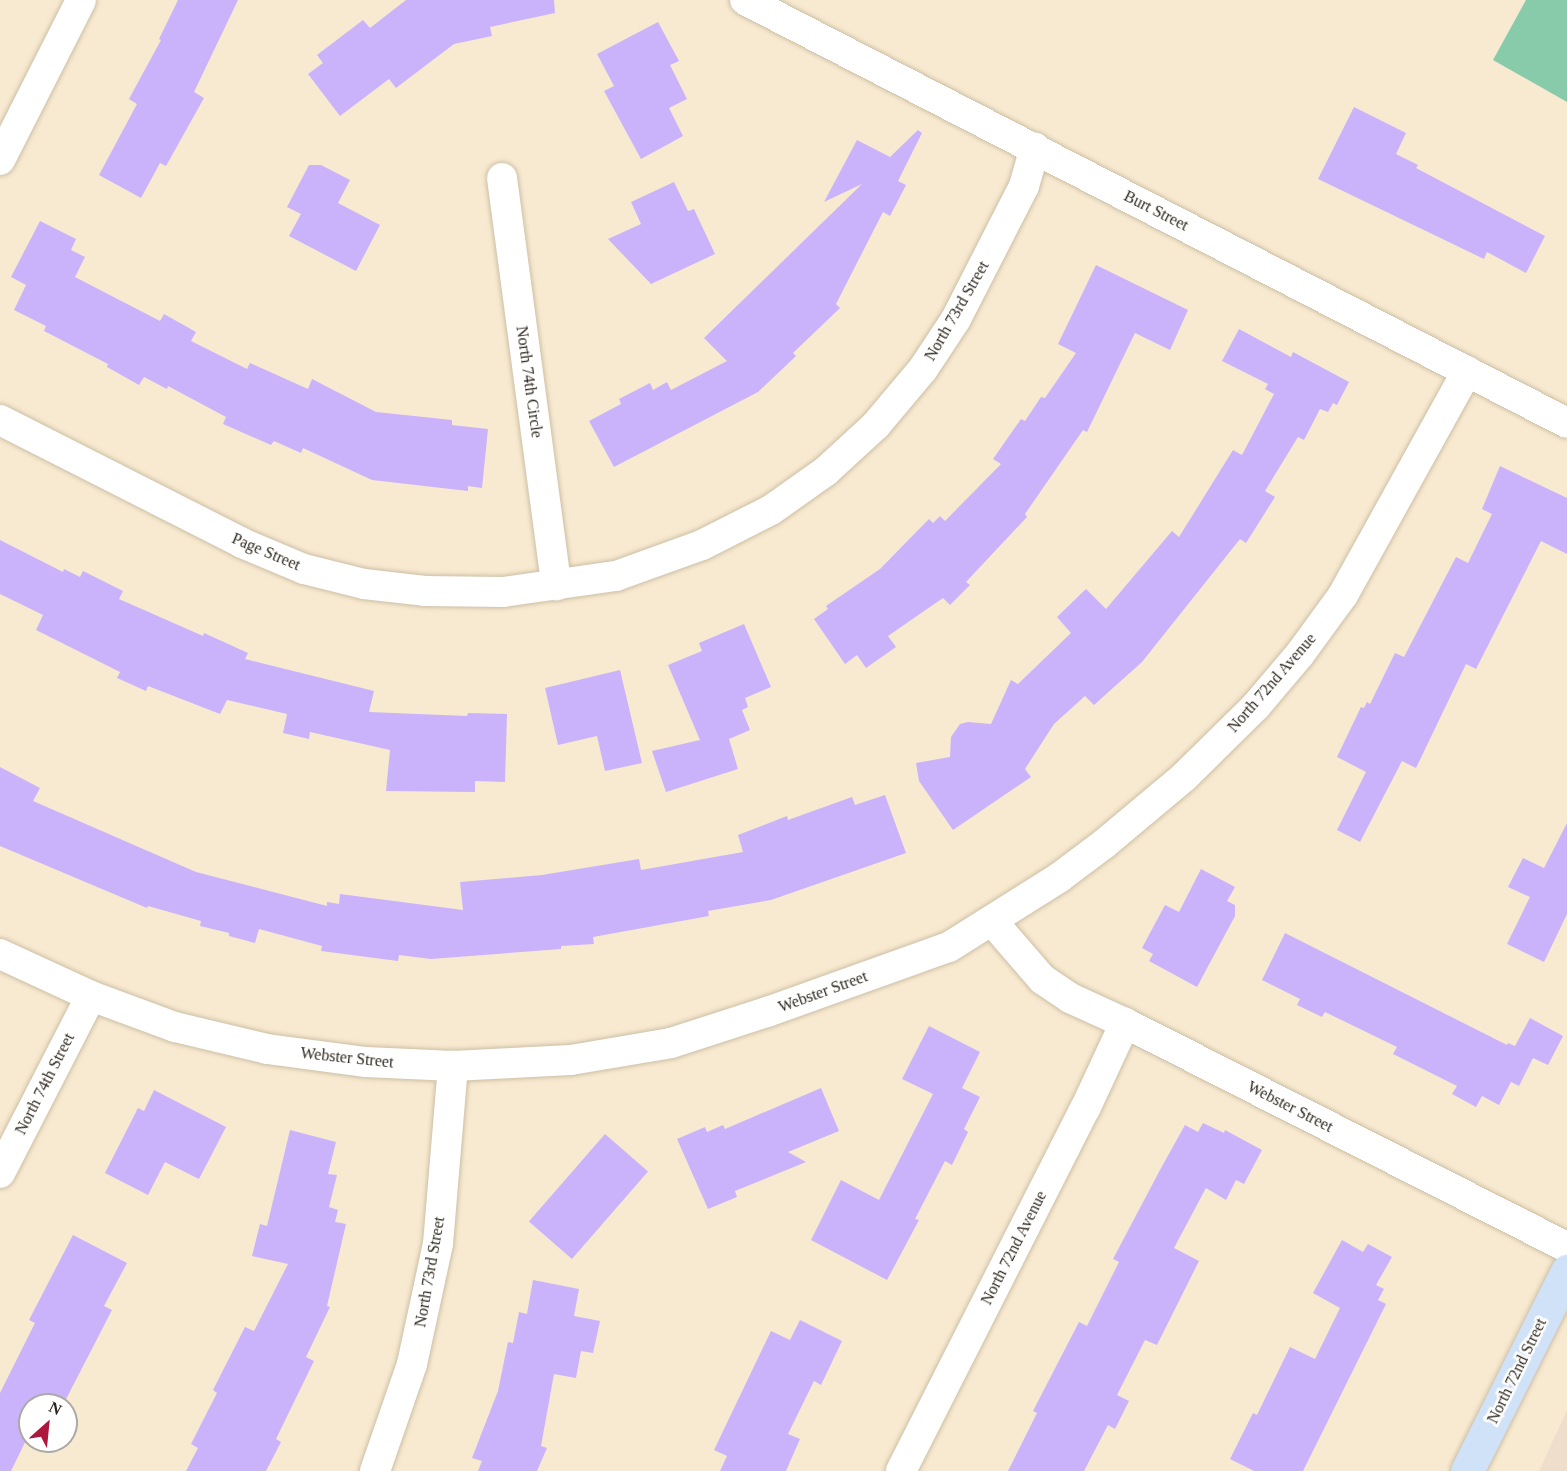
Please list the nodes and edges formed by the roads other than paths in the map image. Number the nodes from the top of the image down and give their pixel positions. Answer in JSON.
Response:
{"nodes":[{"id":1,"x":81,"y":0,"type":"edge"},
{"id":2,"x":745,"y":0,"type":"edge"},
{"id":3,"x":1035,"y":148,"type":"junction"},
{"id":4,"x":0,"y":160,"type":"edge"},
{"id":5,"x":502,"y":178,"type":"dead end"},
{"id":6,"x":1467,"y":371,"type":"junction"},
{"id":7,"x":0,"y":420,"type":"edge"},
{"id":8,"x":1567,"y":423,"type":"edge"},
{"id":9,"x":556,"y":585,"type":"junction"},
{"id":10,"x":992,"y":921,"type":"junction"},
{"id":11,"x":0,"y":954,"type":"edge"},
{"id":12,"x":91,"y":996,"type":"junction"},
{"id":13,"x":1125,"y":1023,"type":"junction"},
{"id":14,"x":453,"y":1066,"type":"junction"},
{"id":15,"x":0,"y":1173,"type":"edge"},
{"id":16,"x":1567,"y":1246,"type":"edge"},
{"id":17,"x":1567,"y":1271,"type":"edge"},
{"id":18,"x":375,"y":1471,"type":"edge"},
{"id":19,"x":901,"y":1471,"type":"edge"},
{"id":20,"x":1467,"y":1471,"type":"edge"}],
"edges":[{"from":1,"to":4,"type":"street"},
{"from":2,"to":3,"type":"street","name":"Burt Street"},
{"from":3,"to":6,"type":"street","name":"Burt Street"},
{"from":3,"to":9,"type":"street","name":"North 73rd Street"},
{"from":5,"to":9,"type":"street","name":"North 74th Circle"},
{"from":6,"to":8,"type":"street","name":"Burt Street"},
{"from":6,"to":10,"type":"street","name":"North 72nd Avenue"},
{"from":7,"to":9,"type":"street","name":"Page Street"},
{"from":10,"to":13,"type":"street","name":"Webster Street"},
{"from":10,"to":14,"type":"street","name":"Webster Street"},
{"from":11,"to":12,"type":"street","name":"Webster Street"},
{"from":12,"to":14,"type":"street","name":"Webster Street"},
{"from":12,"to":15,"type":"street","name":"North 74th Street"},
{"from":13,"to":16,"type":"street","name":"Webster Street"},
{"from":13,"to":19,"type":"street","name":"North 72nd Avenue"},
{"from":14,"to":18,"type":"street","name":"North 73rd Street"},
{"from":17,"to":20,"type":"main road","name":"North 72nd Street"}]}
